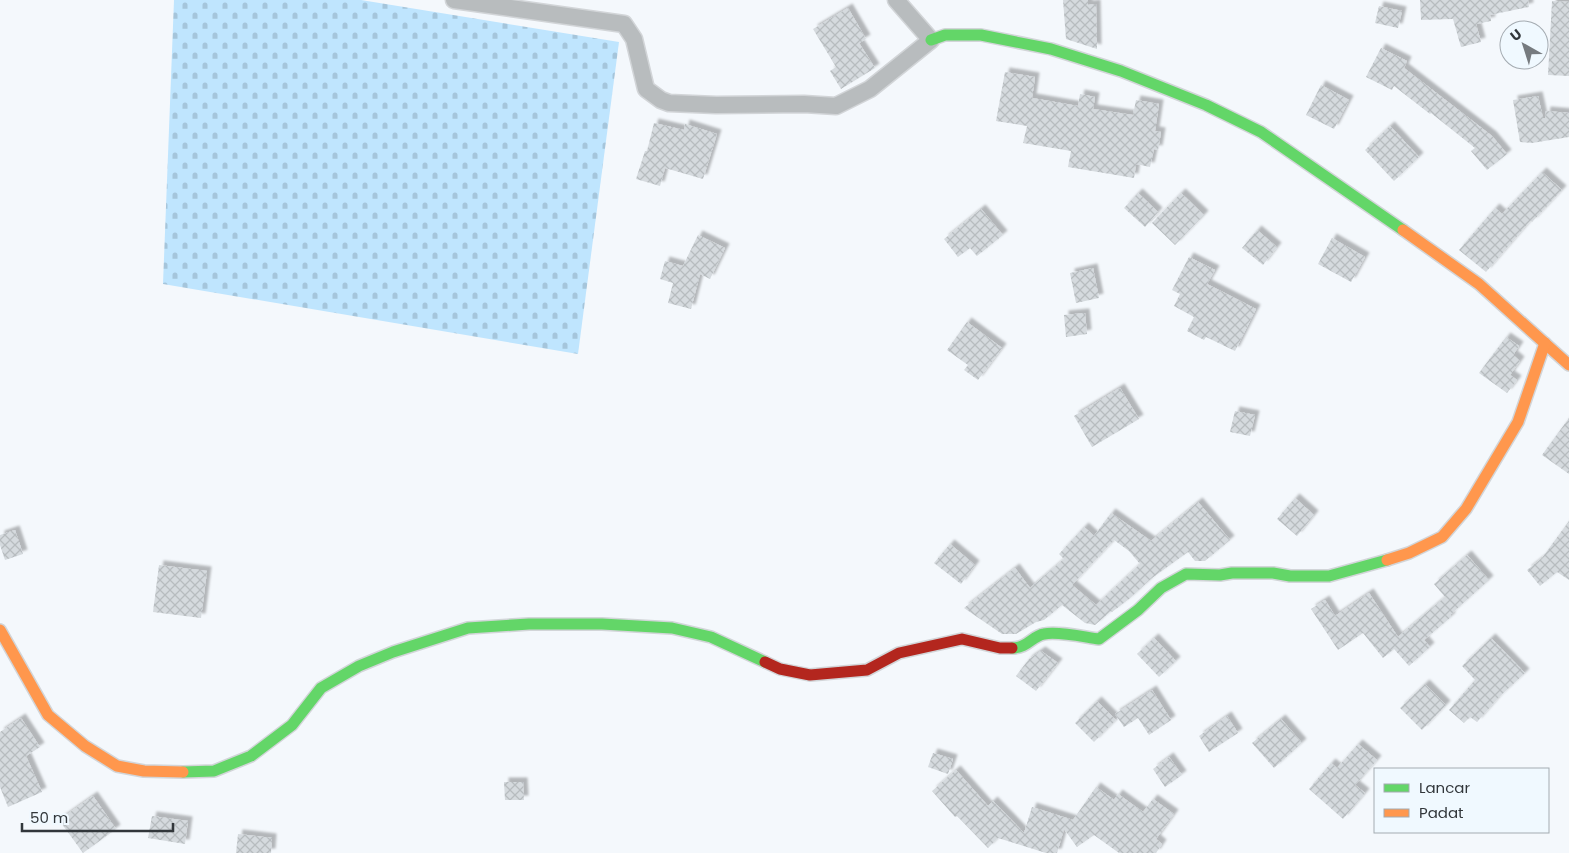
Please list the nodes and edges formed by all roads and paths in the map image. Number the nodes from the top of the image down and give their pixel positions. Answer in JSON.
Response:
{"nodes":[{"id":1,"x":454,"y":0,"type":"edge"},
{"id":2,"x":896,"y":0,"type":"edge"},
{"id":3,"x":931,"y":40,"type":"junction"},
{"id":4,"x":1545,"y":344,"type":"junction"},
{"id":5,"x":1569,"y":364,"type":"edge"},
{"id":6,"x":0,"y":630,"type":"edge"}],
"edges":[{"from":1,"to":3,"type":"street"},
{"from":2,"to":3,"type":"street"},
{"from":3,"to":4,"type":"street"},
{"from":4,"to":5,"type":"street"},
{"from":4,"to":6,"type":"street"}]}
